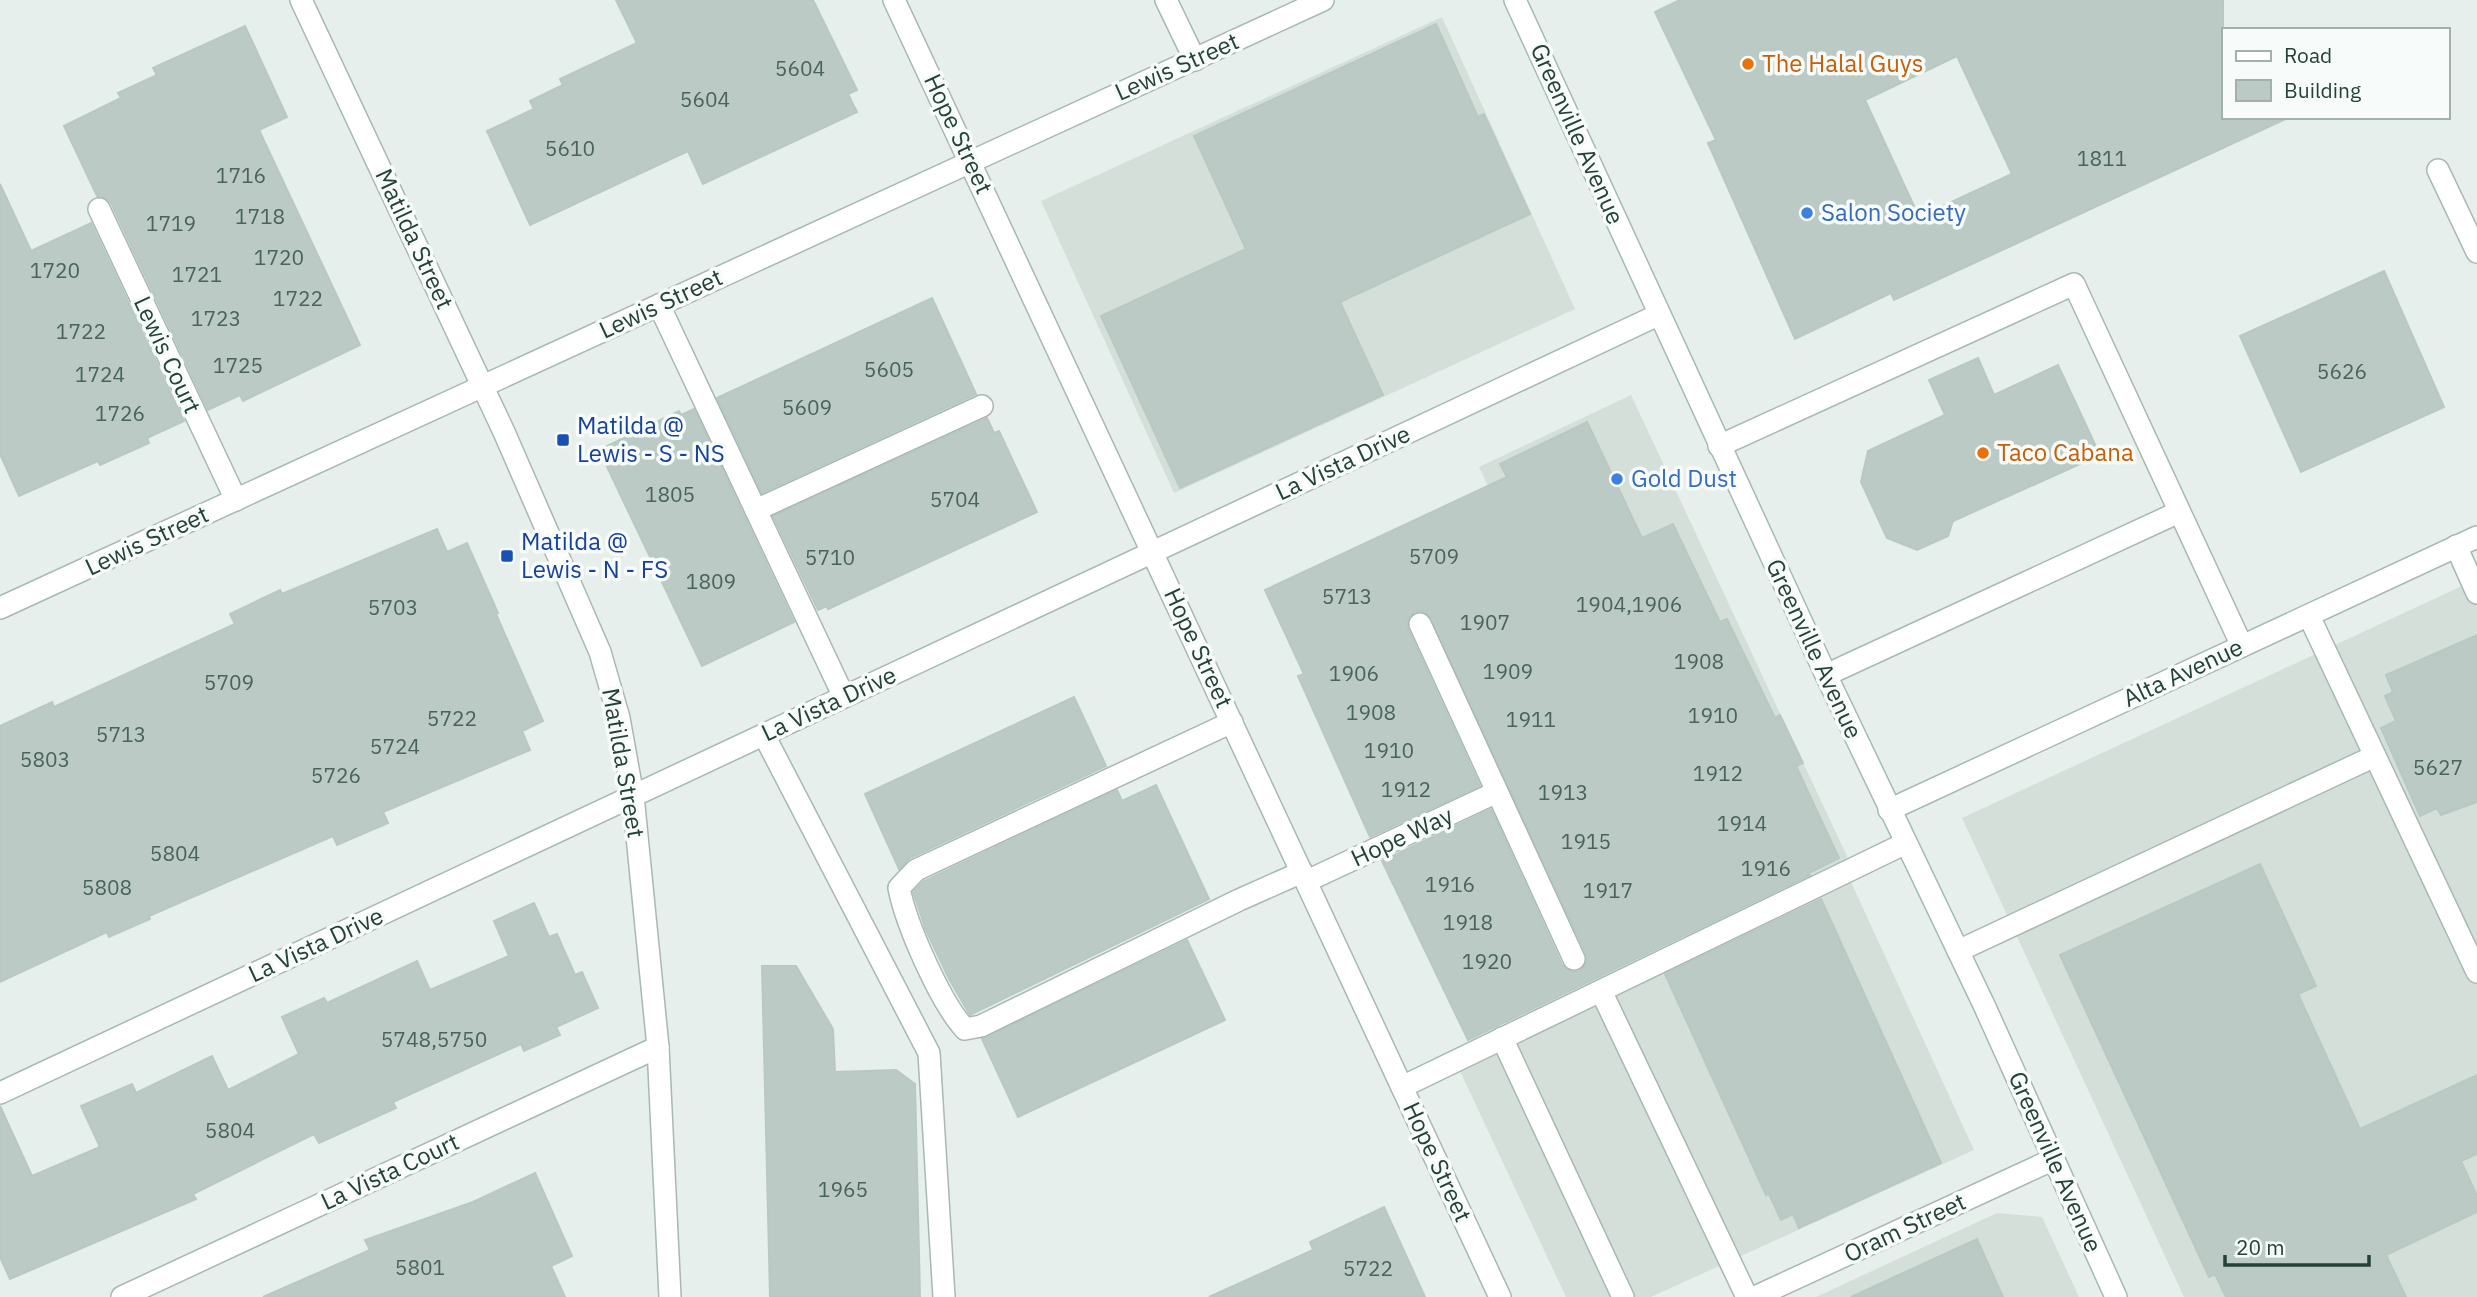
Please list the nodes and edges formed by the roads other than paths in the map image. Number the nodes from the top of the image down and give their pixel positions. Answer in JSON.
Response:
{"nodes":[{"id":1,"x":301,"y":0,"type":"edge"},
{"id":2,"x":894,"y":0,"type":"edge"},
{"id":3,"x":1166,"y":0,"type":"edge"},
{"id":4,"x":1323,"y":0,"type":"edge"},
{"id":5,"x":1516,"y":0,"type":"edge"},
{"id":6,"x":1195,"y":60,"type":"junction"},
{"id":7,"x":970,"y":161,"type":"junction"},
{"id":8,"x":2438,"y":170,"type":"dead end"},
{"id":9,"x":99,"y":209,"type":"dead end"},
{"id":10,"x":2477,"y":252,"type":"edge"},
{"id":11,"x":659,"y":305,"type":"junction"},
{"id":12,"x":1658,"y":315,"type":"junction"},
{"id":13,"x":483,"y":386,"type":"junction"},
{"id":14,"x":982,"y":405,"type":"dead end"},
{"id":15,"x":1719,"y":446,"type":"junction"},
{"id":16,"x":236,"y":500,"type":"junction"},
{"id":17,"x":756,"y":510,"type":"junction"},
{"id":18,"x":2179,"y":512,"type":"junction"},
{"id":19,"x":2477,"y":537,"type":"edge"},
{"id":20,"x":2456,"y":546,"type":"junction"},
{"id":21,"x":1153,"y":552,"type":"junction"},
{"id":22,"x":2477,"y":593,"type":"edge"},
{"id":23,"x":0,"y":608,"type":"edge"},
{"id":24,"x":2309,"y":616,"type":"junction"},
{"id":25,"x":1420,"y":624,"type":"dead end"},
{"id":26,"x":2242,"y":646,"type":"junction"},
{"id":27,"x":1826,"y":675,"type":"junction"},
{"id":28,"x":844,"y":697,"type":"junction"},
{"id":29,"x":1232,"y":722,"type":"junction"},
{"id":30,"x":764,"y":735,"type":"junction"},
{"id":31,"x":2375,"y":756,"type":"junction"},
{"id":32,"x":1497,"y":792,"type":"junction"},
{"id":33,"x":634,"y":796,"type":"junction"},
{"id":34,"x":1889,"y":810,"type":"junction"},
{"id":35,"x":1906,"y":843,"type":"junction"},
{"id":36,"x":1305,"y":876,"type":"junction"},
{"id":37,"x":1958,"y":951,"type":"junction"},
{"id":38,"x":1574,"y":959,"type":"dead end"},
{"id":39,"x":2477,"y":972,"type":"edge"},
{"id":40,"x":1601,"y":990,"type":"junction"},
{"id":41,"x":1502,"y":1038,"type":"junction"},
{"id":42,"x":658,"y":1047,"type":"junction"},
{"id":43,"x":1402,"y":1087,"type":"junction"},
{"id":44,"x":0,"y":1093,"type":"edge"},
{"id":45,"x":2054,"y":1159,"type":"junction"},
{"id":46,"x":122,"y":1297,"type":"edge"},
{"id":47,"x":670,"y":1297,"type":"edge"},
{"id":48,"x":944,"y":1297,"type":"edge"},
{"id":49,"x":1500,"y":1297,"type":"edge"},
{"id":50,"x":1622,"y":1297,"type":"edge"},
{"id":51,"x":1747,"y":1297,"type":"edge"},
{"id":52,"x":1755,"y":1297,"type":"edge"},
{"id":53,"x":2116,"y":1297,"type":"edge"}],
"edges":[{"from":1,"to":13,"type":"street","name":"Matilda Street"},
{"from":2,"to":7,"type":"street","name":"Hope Street"},
{"from":3,"to":6,"type":"street"},
{"from":4,"to":6,"type":"street","name":"Lewis Street"},
{"from":5,"to":12,"type":"street","name":"Greenville Avenue"},
{"from":6,"to":7,"type":"street","name":"Lewis Street"},
{"from":7,"to":11,"type":"street","name":"Lewis Street"},
{"from":7,"to":21,"type":"street","name":"Hope Street"},
{"from":8,"to":10,"type":"street"},
{"from":9,"to":16,"type":"street","name":"Lewis Court"},
{"from":11,"to":13,"type":"street","name":"Lewis Street"},
{"from":11,"to":17,"type":"street"},
{"from":12,"to":15,"type":"street","name":"Greenville Avenue"},
{"from":12,"to":21,"type":"street","name":"La Vista Drive"},
{"from":13,"to":16,"type":"street","name":"Lewis Street"},
{"from":13,"to":33,"type":"street","name":"Matilda Street"},
{"from":14,"to":17,"type":"street"},
{"from":15,"to":18,"type":"street"},
{"from":15,"to":27,"type":"street","name":"Greenville Avenue"},
{"from":16,"to":23,"type":"street","name":"Lewis Street"},
{"from":17,"to":28,"type":"street"},
{"from":18,"to":26,"type":"street"},
{"from":18,"to":27,"type":"street"},
{"from":19,"to":20,"type":"street","name":"Alta Avenue"},
{"from":20,"to":22,"type":"street"},
{"from":20,"to":24,"type":"street","name":"Alta Avenue"},
{"from":21,"to":28,"type":"street","name":"La Vista Drive"},
{"from":21,"to":29,"type":"street","name":"Hope Street"},
{"from":24,"to":26,"type":"street","name":"Alta Avenue"},
{"from":24,"to":31,"type":"street"},
{"from":25,"to":32,"type":"street"},
{"from":26,"to":34,"type":"street","name":"Alta Avenue"},
{"from":27,"to":34,"type":"street","name":"Greenville Avenue"},
{"from":28,"to":30,"type":"street","name":"La Vista Drive"},
{"from":29,"to":36,"type":"street","name":"Hope Street"},
{"from":29,"to":36,"type":"street","name":"Hope Way"},
{"from":30,"to":33,"type":"street","name":"La Vista Drive"},
{"from":30,"to":48,"type":"street"},
{"from":31,"to":37,"type":"street"},
{"from":31,"to":39,"type":"street"},
{"from":32,"to":36,"type":"street","name":"Hope Way"},
{"from":32,"to":38,"type":"street"},
{"from":33,"to":42,"type":"street","name":"Matilda Street"},
{"from":33,"to":44,"type":"street","name":"La Vista Drive"},
{"from":34,"to":35,"type":"street","name":"Greenville Avenue"},
{"from":35,"to":37,"type":"street","name":"Greenville Avenue"},
{"from":35,"to":40,"type":"street"},
{"from":36,"to":43,"type":"street","name":"Hope Street"},
{"from":37,"to":45,"type":"street","name":"Greenville Avenue"},
{"from":40,"to":41,"type":"street"},
{"from":40,"to":51,"type":"street"},
{"from":41,"to":43,"type":"street"},
{"from":41,"to":50,"type":"street"},
{"from":42,"to":46,"type":"street","name":"La Vista Court"},
{"from":42,"to":47,"type":"street","name":"Matilda Street"},
{"from":43,"to":49,"type":"street","name":"Hope Street"},
{"from":45,"to":52,"type":"street","name":"Oram Street"},
{"from":45,"to":53,"type":"street","name":"Greenville Avenue"}]}
